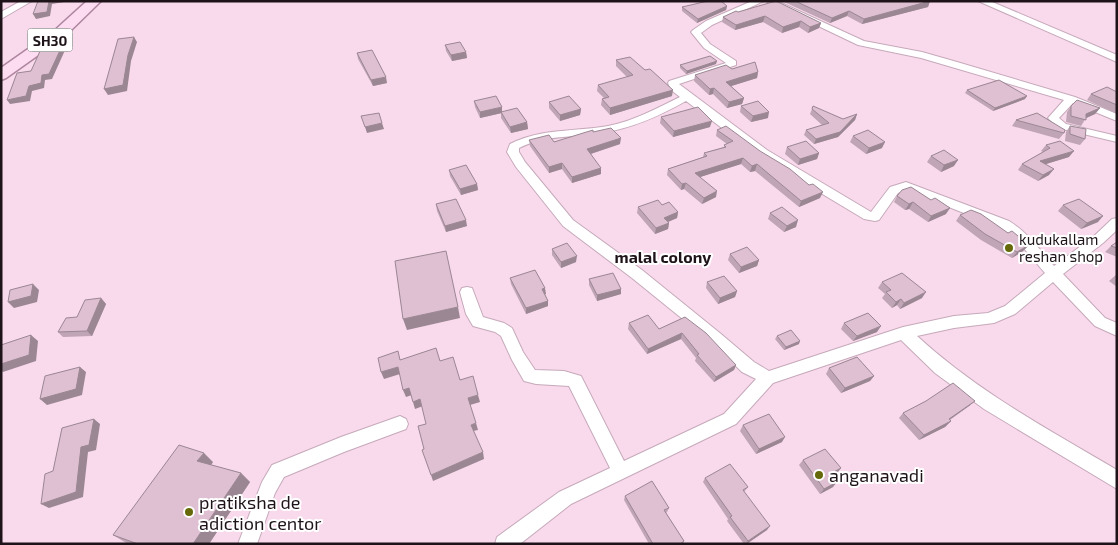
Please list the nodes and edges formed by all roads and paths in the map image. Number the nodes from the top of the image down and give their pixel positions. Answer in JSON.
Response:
{"nodes":[{"id":1,"x":28,"y":1,"type":"edge"},
{"id":2,"x":95,"y":1,"type":"edge"},
{"id":3,"x":760,"y":1,"type":"edge"},
{"id":4,"x":770,"y":1,"type":"edge"},
{"id":5,"x":982,"y":1,"type":"edge"},
{"id":6,"x":1,"y":16,"type":"edge"},
{"id":7,"x":1117,"y":59,"type":"edge"},
{"id":8,"x":1,"y":75,"type":"edge"},
{"id":9,"x":687,"y":97,"type":"junction"},
{"id":10,"x":1071,"y":99,"type":"junction"},
{"id":11,"x":1117,"y":118,"type":"edge"},
{"id":12,"x":1117,"y":139,"type":"edge"},
{"id":13,"x":1117,"y":222,"type":"edge"},
{"id":14,"x":1055,"y":275,"type":"junction"},
{"id":15,"x":467,"y":292,"type":"dead end"},
{"id":16,"x":1117,"y":330,"type":"edge"},
{"id":17,"x":902,"y":333,"type":"junction"},
{"id":18,"x":768,"y":378,"type":"junction"},
{"id":19,"x":400,"y":424,"type":"dead end"},
{"id":20,"x":621,"y":472,"type":"junction"},
{"id":21,"x":1117,"y":480,"type":"edge"},
{"id":22,"x":247,"y":544,"type":"edge"},
{"id":23,"x":504,"y":544,"type":"edge"}],
"edges":[{"from":1,"to":6,"type":"street"},
{"from":2,"to":8,"type":"main road","number":"SH30"},
{"from":3,"to":9,"type":"street"},
{"from":4,"to":10,"type":"street"},
{"from":5,"to":7,"type":"street"},
{"from":9,"to":14,"type":"street"},
{"from":9,"to":18,"type":"street"},
{"from":10,"to":11,"type":"street"},
{"from":10,"to":12,"type":"street"},
{"from":13,"to":14,"type":"street"},
{"from":14,"to":16,"type":"street"},
{"from":14,"to":17,"type":"street"},
{"from":15,"to":20,"type":"street"},
{"from":17,"to":18,"type":"street"},
{"from":17,"to":21,"type":"street"},
{"from":18,"to":20,"type":"street"},
{"from":19,"to":22,"type":"street"},
{"from":20,"to":23,"type":"street"}]}
